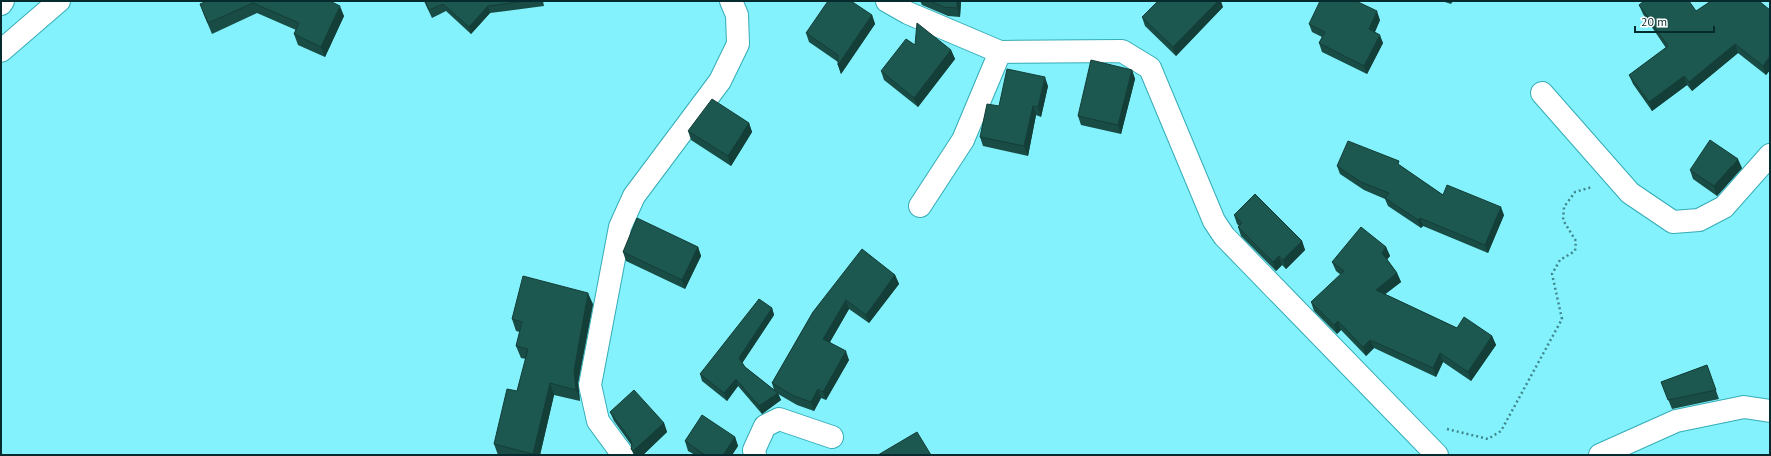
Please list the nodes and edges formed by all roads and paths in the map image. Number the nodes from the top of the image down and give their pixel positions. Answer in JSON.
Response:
{"nodes":[{"id":1,"x":3,"y":1,"type":"edge"},
{"id":2,"x":59,"y":1,"type":"edge"},
{"id":3,"x":731,"y":1,"type":"edge"},
{"id":4,"x":888,"y":1,"type":"edge"},
{"id":5,"x":1,"y":4,"type":"edge"},
{"id":6,"x":1,"y":51,"type":"edge"},
{"id":7,"x":1000,"y":52,"type":"junction"},
{"id":8,"x":1542,"y":93,"type":"dead end"},
{"id":9,"x":1770,"y":155,"type":"edge"},
{"id":10,"x":1630,"y":193,"type":"junction"},
{"id":11,"x":920,"y":206,"type":"dead end"},
{"id":12,"x":1770,"y":411,"type":"edge"},
{"id":13,"x":1411,"y":428,"type":"junction"},
{"id":14,"x":832,"y":437,"type":"dead end"},
{"id":15,"x":623,"y":455,"type":"edge"},
{"id":16,"x":755,"y":455,"type":"edge"},
{"id":17,"x":1437,"y":455,"type":"edge"},
{"id":18,"x":1600,"y":455,"type":"edge"}],
"edges":[{"from":1,"to":5,"type":"street"},
{"from":2,"to":6,"type":"street"},
{"from":3,"to":15,"type":"street"},
{"from":4,"to":7,"type":"street"},
{"from":7,"to":11,"type":"street"},
{"from":7,"to":13,"type":"street"},
{"from":8,"to":10,"type":"street"},
{"from":9,"to":10,"type":"street"},
{"from":10,"to":13,"type":"path"},
{"from":12,"to":18,"type":"street"},
{"from":13,"to":17,"type":"street"},
{"from":14,"to":16,"type":"street"}]}
